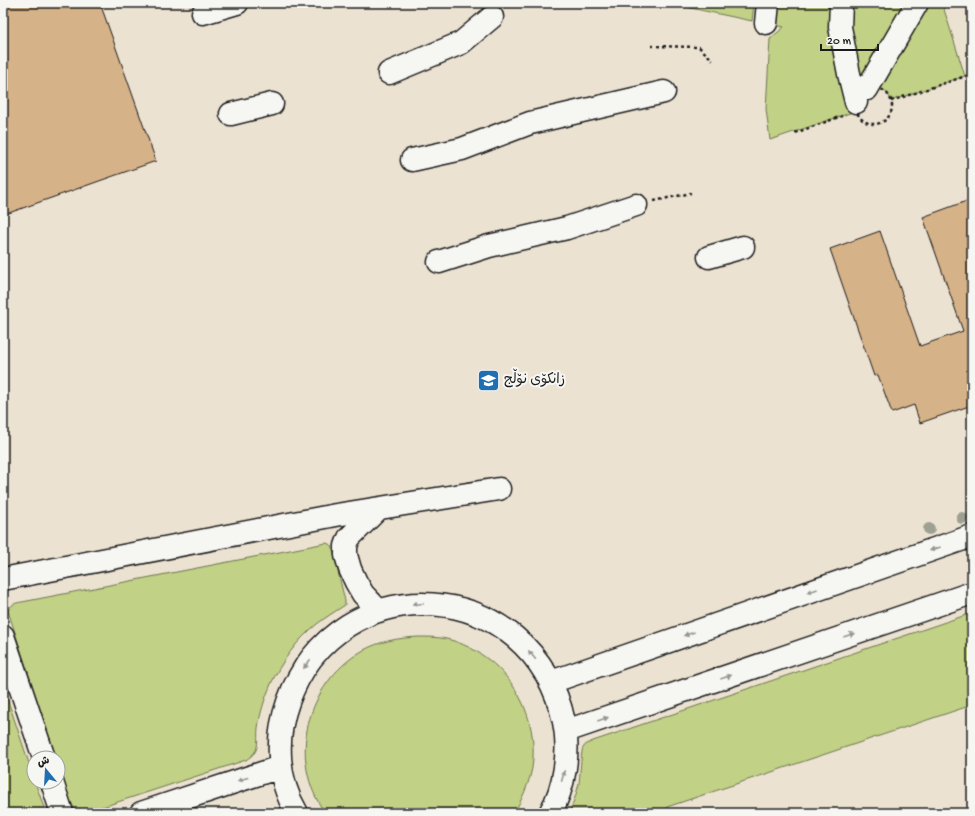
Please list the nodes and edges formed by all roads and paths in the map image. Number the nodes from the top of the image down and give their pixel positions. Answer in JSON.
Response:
{"nodes":[{"id":1,"x":237,"y":3,"type":"edge"},
{"id":2,"x":841,"y":3,"type":"edge"},
{"id":3,"x":917,"y":3,"type":"edge"},
{"id":4,"x":203,"y":13,"type":"dead end"},
{"id":5,"x":492,"y":17,"type":"dead end"},
{"id":6,"x":651,"y":46,"type":"dead end"},
{"id":7,"x":713,"y":60,"type":"dead end"},
{"id":8,"x":389,"y":73,"type":"dead end"},
{"id":9,"x":972,"y":74,"type":"edge"},
{"id":10,"x":664,"y":92,"type":"dead end"},
{"id":11,"x":891,"y":101,"type":"dead end"},
{"id":12,"x":272,"y":104,"type":"dead end"},
{"id":13,"x":854,"y":106,"type":"junction"},
{"id":14,"x":232,"y":114,"type":"dead end"},
{"id":15,"x":795,"y":133,"type":"dead end"},
{"id":16,"x":412,"y":160,"type":"dead end"},
{"id":17,"x":691,"y":193,"type":"dead end"},
{"id":18,"x":636,"y":205,"type":"joint"},
{"id":19,"x":743,"y":246,"type":"dead end"},
{"id":20,"x":708,"y":257,"type":"dead end"},
{"id":21,"x":439,"y":262,"type":"dead end"},
{"id":22,"x":499,"y":489,"type":"dead end"},
{"id":23,"x":378,"y":509,"type":"junction"},
{"id":24,"x":972,"y":536,"type":"edge"},
{"id":25,"x":3,"y":579,"type":"edge"},
{"id":26,"x":972,"y":593,"type":"edge"},
{"id":27,"x":379,"y":611,"type":"junction"},
{"id":28,"x":3,"y":636,"type":"edge"},
{"id":29,"x":551,"y":682,"type":"junction"},
{"id":30,"x":566,"y":731,"type":"junction"},
{"id":31,"x":41,"y":750,"type":"edge"},
{"id":32,"x":280,"y":767,"type":"junction"},
{"id":33,"x":55,"y":790,"type":"edge"},
{"id":34,"x":62,"y":813,"type":"edge"},
{"id":35,"x":141,"y":813,"type":"edge"},
{"id":36,"x":297,"y":813,"type":"edge"},
{"id":37,"x":550,"y":813,"type":"edge"}],
"edges":[{"from":1,"to":4,"type":"street"},
{"from":2,"to":13,"type":"street"},
{"from":3,"to":13,"type":"street"},
{"from":5,"to":8,"type":"street"},
{"from":6,"to":7,"type":"path"},
{"from":9,"to":11,"type":"path"},
{"from":10,"to":16,"type":"street"},
{"from":12,"to":14,"type":"street"},
{"from":13,"to":15,"type":"path"},
{"from":17,"to":18,"type":"path"},
{"from":18,"to":21,"type":"street"},
{"from":19,"to":20,"type":"street"},
{"from":22,"to":23,"type":"street"},
{"from":23,"to":25,"type":"street"},
{"from":23,"to":27,"type":"street"},
{"from":24,"to":29,"type":"street","one_way":true},
{"from":30,"to":26,"type":"street","one_way":true},
{"from":29,"to":27,"type":"street","one_way":true},
{"from":27,"to":32,"type":"street","one_way":true},
{"from":28,"to":31,"type":"street"},
{"from":29,"to":30,"type":"street"},
{"from":37,"to":30,"type":"street","one_way":true},
{"from":32,"to":35,"type":"street","one_way":true},
{"from":32,"to":36,"type":"street"},
{"from":33,"to":34,"type":"street"}]}
